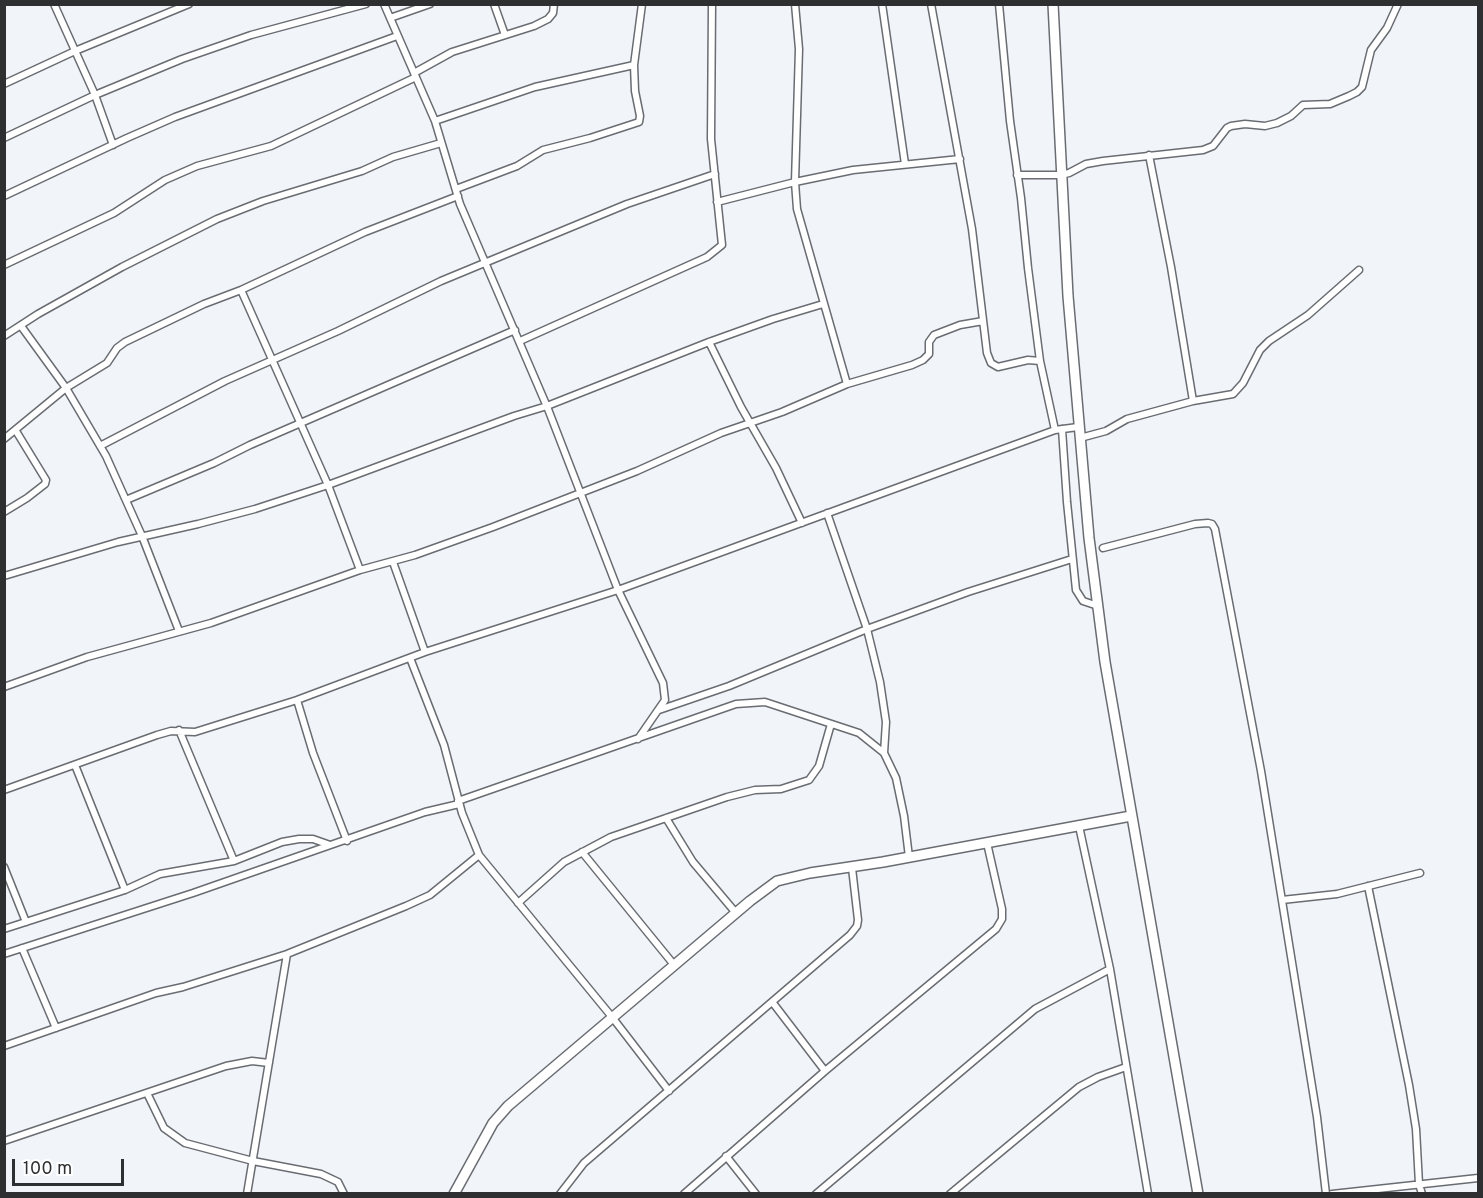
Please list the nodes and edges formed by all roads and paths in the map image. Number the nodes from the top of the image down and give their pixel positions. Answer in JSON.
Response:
{"nodes":[{"id":1,"x":54,"y":4,"type":"edge"},
{"id":2,"x":189,"y":4,"type":"edge"},
{"id":3,"x":366,"y":4,"type":"edge"},
{"id":4,"x":384,"y":4,"type":"edge"},
{"id":5,"x":430,"y":4,"type":"edge"},
{"id":6,"x":494,"y":4,"type":"edge"},
{"id":7,"x":554,"y":4,"type":"edge"},
{"id":8,"x":642,"y":4,"type":"edge"},
{"id":9,"x":712,"y":4,"type":"edge"},
{"id":10,"x":795,"y":4,"type":"edge"},
{"id":11,"x":882,"y":4,"type":"edge"},
{"id":12,"x":931,"y":4,"type":"edge"},
{"id":13,"x":999,"y":4,"type":"edge"},
{"id":14,"x":1053,"y":4,"type":"edge"},
{"id":15,"x":1398,"y":4,"type":"edge"},
{"id":16,"x":390,"y":18,"type":"junction"},
{"id":17,"x":506,"y":34,"type":"junction"},
{"id":18,"x":397,"y":36,"type":"junction"},
{"id":19,"x":75,"y":51,"type":"junction"},
{"id":20,"x":634,"y":65,"type":"junction"},
{"id":21,"x":415,"y":75,"type":"junction"},
{"id":22,"x":4,"y":84,"type":"edge"},
{"id":23,"x":95,"y":96,"type":"junction"},
{"id":24,"x":435,"y":121,"type":"junction"},
{"id":25,"x":4,"y":138,"type":"edge"},
{"id":26,"x":441,"y":143,"type":"junction"},
{"id":27,"x":113,"y":144,"type":"junction"},
{"id":28,"x":1149,"y":155,"type":"junction"},
{"id":29,"x":960,"y":159,"type":"junction"},
{"id":30,"x":905,"y":164,"type":"junction"},
{"id":31,"x":715,"y":174,"type":"junction"},
{"id":32,"x":1017,"y":175,"type":"junction"},
{"id":33,"x":1061,"y":175,"type":"junction"},
{"id":34,"x":795,"y":182,"type":"junction"},
{"id":35,"x":457,"y":192,"type":"junction"},
{"id":36,"x":4,"y":196,"type":"edge"},
{"id":37,"x":717,"y":202,"type":"junction"},
{"id":38,"x":484,"y":262,"type":"junction"},
{"id":39,"x":4,"y":265,"type":"edge"},
{"id":40,"x":1359,"y":270,"type":"dead end"},
{"id":41,"x":241,"y":290,"type":"junction"},
{"id":42,"x":824,"y":304,"type":"junction"},
{"id":43,"x":983,"y":321,"type":"junction"},
{"id":44,"x":21,"y":326,"type":"junction"},
{"id":45,"x":515,"y":330,"type":"junction"},
{"id":46,"x":4,"y":336,"type":"edge"},
{"id":47,"x":520,"y":341,"type":"junction"},
{"id":48,"x":709,"y":342,"type":"junction"},
{"id":49,"x":273,"y":361,"type":"junction"},
{"id":50,"x":1040,"y":361,"type":"junction"},
{"id":51,"x":847,"y":384,"type":"junction"},
{"id":52,"x":66,"y":388,"type":"junction"},
{"id":53,"x":1193,"y":401,"type":"junction"},
{"id":54,"x":547,"y":406,"type":"junction"},
{"id":55,"x":301,"y":423,"type":"junction"},
{"id":56,"x":751,"y":423,"type":"junction"},
{"id":57,"x":1078,"y":427,"type":"junction"},
{"id":58,"x":1059,"y":430,"type":"junction"},
{"id":59,"x":16,"y":431,"type":"junction"},
{"id":60,"x":1080,"y":438,"type":"junction"},
{"id":61,"x":4,"y":439,"type":"edge"},
{"id":62,"x":100,"y":446,"type":"junction"},
{"id":63,"x":328,"y":485,"type":"junction"},
{"id":64,"x":582,"y":493,"type":"junction"},
{"id":65,"x":126,"y":500,"type":"junction"},
{"id":66,"x":4,"y":512,"type":"edge"},
{"id":67,"x":827,"y":513,"type":"junction"},
{"id":68,"x":802,"y":523,"type":"junction"},
{"id":69,"x":142,"y":536,"type":"junction"},
{"id":70,"x":1103,"y":548,"type":"dead end"},
{"id":71,"x":1072,"y":560,"type":"junction"},
{"id":72,"x":393,"y":562,"type":"junction"},
{"id":73,"x":360,"y":570,"type":"junction"},
{"id":74,"x":4,"y":576,"type":"edge"},
{"id":75,"x":618,"y":590,"type":"junction"},
{"id":76,"x":1098,"y":606,"type":"junction"},
{"id":77,"x":867,"y":629,"type":"junction"},
{"id":78,"x":178,"y":632,"type":"junction"},
{"id":79,"x":425,"y":652,"type":"junction"},
{"id":80,"x":410,"y":658,"type":"junction"},
{"id":81,"x":4,"y":687,"type":"edge"},
{"id":82,"x":297,"y":700,"type":"junction"},
{"id":83,"x":658,"y":711,"type":"junction"},
{"id":84,"x":831,"y":724,"type":"junction"},
{"id":85,"x":179,"y":730,"type":"junction"},
{"id":86,"x":638,"y":739,"type":"junction"},
{"id":87,"x":884,"y":753,"type":"junction"},
{"id":88,"x":75,"y":765,"type":"junction"},
{"id":89,"x":4,"y":790,"type":"edge"},
{"id":90,"x":459,"y":803,"type":"junction"},
{"id":91,"x":1131,"y":816,"type":"junction"},
{"id":92,"x":666,"y":818,"type":"junction"},
{"id":93,"x":1079,"y":826,"type":"junction"},
{"id":94,"x":346,"y":841,"type":"junction"},
{"id":95,"x":987,"y":843,"type":"junction"},
{"id":96,"x":331,"y":846,"type":"junction"},
{"id":97,"x":582,"y":852,"type":"junction"},
{"id":98,"x":479,"y":855,"type":"junction"},
{"id":99,"x":909,"y":858,"type":"junction"},
{"id":100,"x":234,"y":861,"type":"junction"},
{"id":101,"x":4,"y":867,"type":"edge"},
{"id":102,"x":852,"y":868,"type":"junction"},
{"id":103,"x":1420,"y":873,"type":"dead end"},
{"id":104,"x":1368,"y":886,"type":"junction"},
{"id":105,"x":125,"y":890,"type":"junction"},
{"id":106,"x":1282,"y":900,"type":"junction"},
{"id":107,"x":518,"y":903,"type":"junction"},
{"id":108,"x":736,"y":913,"type":"junction"},
{"id":109,"x":26,"y":922,"type":"junction"},
{"id":110,"x":4,"y":929,"type":"edge"},
{"id":111,"x":22,"y":948,"type":"junction"},
{"id":112,"x":4,"y":954,"type":"edge"},
{"id":113,"x":287,"y":954,"type":"junction"},
{"id":114,"x":675,"y":966,"type":"junction"},
{"id":115,"x":1110,"y":969,"type":"junction"},
{"id":116,"x":773,"y":1003,"type":"junction"},
{"id":117,"x":612,"y":1017,"type":"junction"},
{"id":118,"x":56,"y":1028,"type":"junction"},
{"id":119,"x":4,"y":1046,"type":"edge"},
{"id":120,"x":269,"y":1063,"type":"junction"},
{"id":121,"x":1126,"y":1067,"type":"junction"},
{"id":122,"x":825,"y":1071,"type":"junction"},
{"id":123,"x":669,"y":1091,"type":"junction"},
{"id":124,"x":147,"y":1093,"type":"junction"},
{"id":125,"x":4,"y":1141,"type":"edge"},
{"id":126,"x":726,"y":1156,"type":"junction"},
{"id":127,"x":253,"y":1161,"type":"junction"},
{"id":128,"x":1479,"y":1178,"type":"edge"},
{"id":129,"x":1419,"y":1184,"type":"junction"},
{"id":130,"x":1377,"y":1191,"type":"edge"},
{"id":131,"x":247,"y":1194,"type":"edge"},
{"id":132,"x":344,"y":1194,"type":"edge"},
{"id":133,"x":454,"y":1194,"type":"edge"},
{"id":134,"x":560,"y":1194,"type":"edge"},
{"id":135,"x":684,"y":1194,"type":"edge"},
{"id":136,"x":756,"y":1194,"type":"edge"},
{"id":137,"x":816,"y":1194,"type":"edge"},
{"id":138,"x":950,"y":1194,"type":"edge"},
{"id":139,"x":1148,"y":1194,"type":"edge"},
{"id":140,"x":1198,"y":1194,"type":"edge"},
{"id":141,"x":1326,"y":1194,"type":"edge"},
{"id":142,"x":1332,"y":1194,"type":"edge"},
{"id":143,"x":1422,"y":1194,"type":"edge"}],
"edges":[{"from":1,"to":19,"type":"street"},
{"from":2,"to":19,"type":"street"},
{"from":3,"to":23,"type":"street"},
{"from":4,"to":16,"type":"street"},
{"from":5,"to":16,"type":"street"},
{"from":6,"to":17,"type":"street"},
{"from":7,"to":17,"type":"street"},
{"from":8,"to":20,"type":"street"},
{"from":9,"to":31,"type":"street"},
{"from":10,"to":34,"type":"street"},
{"from":11,"to":30,"type":"street"},
{"from":12,"to":29,"type":"street"},
{"from":13,"to":32,"type":"street"},
{"from":14,"to":33,"type":"street"},
{"from":15,"to":28,"type":"street"},
{"from":16,"to":18,"type":"street"},
{"from":17,"to":21,"type":"street"},
{"from":18,"to":21,"type":"street"},
{"from":18,"to":27,"type":"street"},
{"from":19,"to":22,"type":"street"},
{"from":19,"to":23,"type":"street"},
{"from":20,"to":24,"type":"street"},
{"from":20,"to":35,"type":"street"},
{"from":21,"to":24,"type":"street"},
{"from":21,"to":39,"type":"street"},
{"from":23,"to":25,"type":"street"},
{"from":23,"to":27,"type":"street"},
{"from":24,"to":26,"type":"street"},
{"from":26,"to":35,"type":"street"},
{"from":26,"to":44,"type":"street"},
{"from":27,"to":36,"type":"street"},
{"from":28,"to":33,"type":"street"},
{"from":28,"to":53,"type":"street"},
{"from":29,"to":30,"type":"street"},
{"from":29,"to":43,"type":"street"},
{"from":30,"to":34,"type":"street"},
{"from":31,"to":37,"type":"street"},
{"from":31,"to":38,"type":"street"},
{"from":32,"to":33,"type":"street"},
{"from":32,"to":50,"type":"street"},
{"from":33,"to":57,"type":"street"},
{"from":34,"to":37,"type":"street"},
{"from":34,"to":42,"type":"street"},
{"from":35,"to":38,"type":"street"},
{"from":35,"to":41,"type":"street"},
{"from":37,"to":47,"type":"street"},
{"from":38,"to":45,"type":"street"},
{"from":38,"to":49,"type":"street"},
{"from":40,"to":53,"type":"street"},
{"from":41,"to":49,"type":"street"},
{"from":41,"to":52,"type":"street"},
{"from":42,"to":48,"type":"street"},
{"from":42,"to":51,"type":"street"},
{"from":43,"to":50,"type":"street"},
{"from":43,"to":51,"type":"street"},
{"from":44,"to":46,"type":"street"},
{"from":44,"to":52,"type":"street"},
{"from":45,"to":47,"type":"street"},
{"from":45,"to":55,"type":"street"},
{"from":47,"to":54,"type":"street"},
{"from":48,"to":54,"type":"street"},
{"from":48,"to":56,"type":"street"},
{"from":49,"to":55,"type":"street"},
{"from":49,"to":62,"type":"street"},
{"from":50,"to":58,"type":"street"},
{"from":51,"to":56,"type":"street"},
{"from":52,"to":59,"type":"street"},
{"from":52,"to":62,"type":"street"},
{"from":53,"to":60,"type":"street"},
{"from":54,"to":63,"type":"street"},
{"from":54,"to":64,"type":"street"},
{"from":55,"to":63,"type":"street"},
{"from":55,"to":65,"type":"street"},
{"from":56,"to":64,"type":"street"},
{"from":56,"to":68,"type":"street"},
{"from":57,"to":58,"type":"street"},
{"from":57,"to":60,"type":"street"},
{"from":58,"to":67,"type":"street"},
{"from":58,"to":71,"type":"street"},
{"from":59,"to":61,"type":"street"},
{"from":59,"to":66,"type":"street"},
{"from":60,"to":76,"type":"street"},
{"from":62,"to":65,"type":"street"},
{"from":63,"to":69,"type":"street"},
{"from":63,"to":73,"type":"street"},
{"from":64,"to":72,"type":"street"},
{"from":64,"to":75,"type":"street"},
{"from":65,"to":69,"type":"street"},
{"from":67,"to":68,"type":"street"},
{"from":67,"to":77,"type":"street"},
{"from":68,"to":75,"type":"street"},
{"from":69,"to":74,"type":"street"},
{"from":69,"to":78,"type":"street"},
{"from":70,"to":106,"type":"street"},
{"from":71,"to":76,"type":"street"},
{"from":71,"to":77,"type":"street"},
{"from":72,"to":73,"type":"street"},
{"from":72,"to":79,"type":"street"},
{"from":73,"to":78,"type":"street"},
{"from":75,"to":79,"type":"street"},
{"from":75,"to":83,"type":"street"},
{"from":76,"to":91,"type":"street"},
{"from":77,"to":83,"type":"street"},
{"from":77,"to":87,"type":"street"},
{"from":78,"to":81,"type":"street"},
{"from":79,"to":80,"type":"street"},
{"from":80,"to":82,"type":"street"},
{"from":80,"to":90,"type":"street"},
{"from":82,"to":85,"type":"street"},
{"from":82,"to":94,"type":"street"},
{"from":83,"to":86,"type":"street"},
{"from":84,"to":86,"type":"street"},
{"from":84,"to":87,"type":"street"},
{"from":84,"to":92,"type":"street"},
{"from":85,"to":88,"type":"street"},
{"from":85,"to":100,"type":"street"},
{"from":86,"to":90,"type":"street"},
{"from":87,"to":99,"type":"street"},
{"from":88,"to":89,"type":"street"},
{"from":88,"to":105,"type":"street"},
{"from":90,"to":94,"type":"street"},
{"from":90,"to":98,"type":"street"},
{"from":91,"to":93,"type":"street"},
{"from":91,"to":140,"type":"street"},
{"from":92,"to":97,"type":"street"},
{"from":92,"to":108,"type":"street"},
{"from":93,"to":95,"type":"street"},
{"from":93,"to":115,"type":"street"},
{"from":94,"to":96,"type":"street"},
{"from":95,"to":99,"type":"street"},
{"from":95,"to":122,"type":"street"},
{"from":96,"to":100,"type":"street"},
{"from":96,"to":111,"type":"street"},
{"from":97,"to":107,"type":"street"},
{"from":97,"to":114,"type":"street"},
{"from":98,"to":107,"type":"street"},
{"from":98,"to":113,"type":"street"},
{"from":99,"to":102,"type":"street"},
{"from":100,"to":105,"type":"street"},
{"from":101,"to":109,"type":"street"},
{"from":102,"to":108,"type":"street"},
{"from":102,"to":116,"type":"street"},
{"from":103,"to":104,"type":"street"},
{"from":104,"to":106,"type":"street"},
{"from":104,"to":129,"type":"street"},
{"from":105,"to":109,"type":"street"},
{"from":106,"to":141,"type":"street"},
{"from":107,"to":117,"type":"street"},
{"from":108,"to":114,"type":"street"},
{"from":109,"to":110,"type":"street"},
{"from":111,"to":112,"type":"street"},
{"from":111,"to":118,"type":"street"},
{"from":113,"to":118,"type":"street"},
{"from":113,"to":120,"type":"street"},
{"from":114,"to":117,"type":"street"},
{"from":115,"to":121,"type":"street"},
{"from":115,"to":137,"type":"street"},
{"from":116,"to":122,"type":"street"},
{"from":116,"to":123,"type":"street"},
{"from":117,"to":123,"type":"street"},
{"from":117,"to":133,"type":"street"},
{"from":118,"to":119,"type":"street"},
{"from":120,"to":124,"type":"street"},
{"from":120,"to":127,"type":"street"},
{"from":121,"to":138,"type":"street"},
{"from":121,"to":139,"type":"street"},
{"from":122,"to":126,"type":"street"},
{"from":123,"to":134,"type":"street"},
{"from":124,"to":125,"type":"street"},
{"from":124,"to":127,"type":"street"},
{"from":126,"to":135,"type":"street"},
{"from":126,"to":136,"type":"street"},
{"from":127,"to":131,"type":"street"},
{"from":127,"to":132,"type":"street"},
{"from":128,"to":129,"type":"street"},
{"from":129,"to":130,"type":"street"},
{"from":129,"to":143,"type":"street"},
{"from":130,"to":142,"type":"street"}]}
